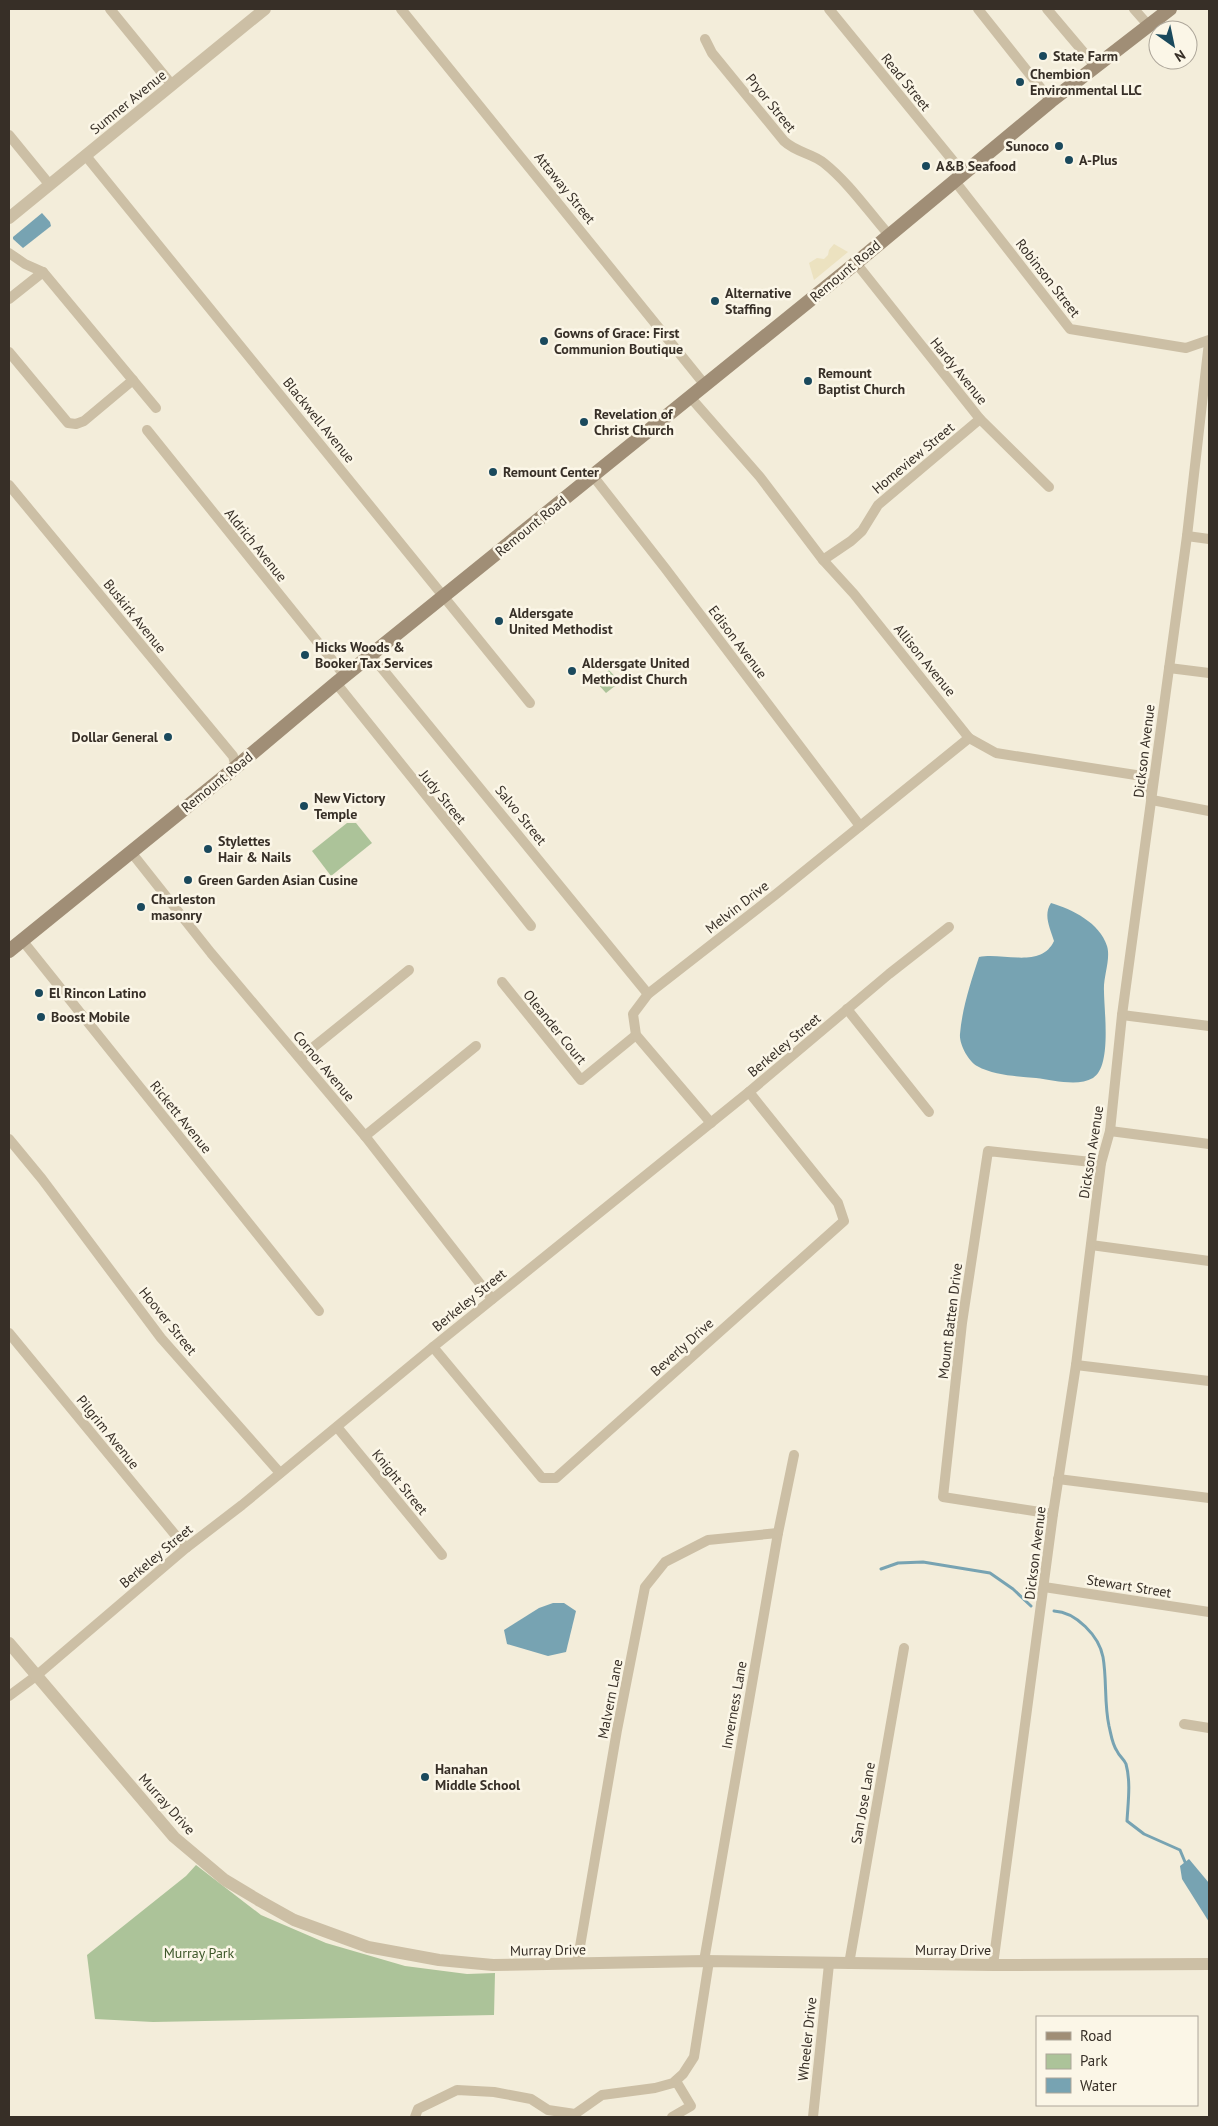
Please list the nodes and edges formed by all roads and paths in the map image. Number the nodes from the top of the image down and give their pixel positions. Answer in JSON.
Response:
{"nodes":[{"id":1,"x":110,"y":9,"type":"edge"},
{"id":2,"x":264,"y":9,"type":"edge"},
{"id":3,"x":401,"y":9,"type":"edge"},
{"id":4,"x":829,"y":9,"type":"edge"},
{"id":5,"x":978,"y":9,"type":"edge"},
{"id":6,"x":1047,"y":9,"type":"edge"},
{"id":7,"x":1134,"y":9,"type":"edge"},
{"id":8,"x":1170,"y":9,"type":"edge"},
{"id":9,"x":1156,"y":20,"type":"edge"},
{"id":10,"x":1148,"y":25,"type":"edge"},
{"id":11,"x":1148,"y":27,"type":"edge"},
{"id":12,"x":705,"y":39,"type":"dead end"},
{"id":13,"x":1096,"y":66,"type":"junction"},
{"id":14,"x":172,"y":85,"type":"junction"},
{"id":15,"x":1051,"y":101,"type":"junction"},
{"id":16,"x":9,"y":135,"type":"edge"},
{"id":17,"x":86,"y":156,"type":"junction"},
{"id":18,"x":958,"y":177,"type":"junction"},
{"id":19,"x":49,"y":184,"type":"junction"},
{"id":20,"x":9,"y":218,"type":"edge"},
{"id":21,"x":889,"y":235,"type":"junction"},
{"id":22,"x":9,"y":253,"type":"edge"},
{"id":23,"x":856,"y":264,"type":"junction"},
{"id":24,"x":43,"y":272,"type":"junction"},
{"id":25,"x":9,"y":299,"type":"edge"},
{"id":26,"x":1209,"y":341,"type":"edge"},
{"id":27,"x":9,"y":352,"type":"edge"},
{"id":28,"x":133,"y":380,"type":"junction"},
{"id":29,"x":705,"y":385,"type":"junction"},
{"id":30,"x":691,"y":398,"type":"junction"},
{"id":31,"x":156,"y":408,"type":"dead end"},
{"id":32,"x":980,"y":419,"type":"junction"},
{"id":33,"x":147,"y":430,"type":"dead end"},
{"id":34,"x":593,"y":476,"type":"junction"},
{"id":35,"x":9,"y":485,"type":"edge"},
{"id":36,"x":1049,"y":487,"type":"dead end"},
{"id":37,"x":1187,"y":536,"type":"junction"},
{"id":38,"x":1209,"y":539,"type":"edge"},
{"id":39,"x":823,"y":560,"type":"junction"},
{"id":40,"x":444,"y":596,"type":"junction"},
{"id":41,"x":371,"y":655,"type":"junction"},
{"id":42,"x":1169,"y":668,"type":"junction"},
{"id":43,"x":1209,"y":673,"type":"edge"},
{"id":44,"x":340,"y":680,"type":"junction"},
{"id":45,"x":530,"y":702,"type":"dead end"},
{"id":46,"x":969,"y":738,"type":"junction"},
{"id":47,"x":236,"y":767,"type":"junction"},
{"id":48,"x":1152,"y":800,"type":"junction"},
{"id":49,"x":1209,"y":811,"type":"edge"},
{"id":50,"x":860,"y":826,"type":"junction"},
{"id":51,"x":132,"y":852,"type":"junction"},
{"id":52,"x":531,"y":926,"type":"dead end"},
{"id":53,"x":949,"y":927,"type":"dead end"},
{"id":54,"x":22,"y":940,"type":"junction"},
{"id":55,"x":9,"y":951,"type":"edge"},
{"id":56,"x":409,"y":970,"type":"dead end"},
{"id":57,"x":502,"y":982,"type":"dead end"},
{"id":58,"x":648,"y":994,"type":"junction"},
{"id":59,"x":847,"y":1009,"type":"junction"},
{"id":60,"x":1122,"y":1015,"type":"junction"},
{"id":61,"x":1209,"y":1026,"type":"edge"},
{"id":62,"x":636,"y":1035,"type":"junction"},
{"id":63,"x":476,"y":1046,"type":"dead end"},
{"id":64,"x":300,"y":1058,"type":"junction"},
{"id":65,"x":749,"y":1092,"type":"junction"},
{"id":66,"x":929,"y":1112,"type":"dead end"},
{"id":67,"x":711,"y":1123,"type":"junction"},
{"id":68,"x":1110,"y":1131,"type":"junction"},
{"id":69,"x":365,"y":1136,"type":"junction"},
{"id":70,"x":9,"y":1139,"type":"edge"},
{"id":71,"x":1209,"y":1144,"type":"edge"},
{"id":72,"x":1101,"y":1163,"type":"junction"},
{"id":73,"x":1091,"y":1245,"type":"junction"},
{"id":74,"x":1209,"y":1261,"type":"edge"},
{"id":75,"x":492,"y":1299,"type":"junction"},
{"id":76,"x":319,"y":1311,"type":"dead end"},
{"id":77,"x":9,"y":1333,"type":"edge"},
{"id":78,"x":433,"y":1346,"type":"junction"},
{"id":79,"x":1076,"y":1365,"type":"junction"},
{"id":80,"x":1209,"y":1381,"type":"edge"},
{"id":81,"x":337,"y":1427,"type":"junction"},
{"id":82,"x":794,"y":1455,"type":"dead end"},
{"id":83,"x":280,"y":1473,"type":"junction"},
{"id":84,"x":1058,"y":1479,"type":"junction"},
{"id":85,"x":1209,"y":1498,"type":"edge"},
{"id":86,"x":1053,"y":1514,"type":"junction"},
{"id":87,"x":778,"y":1533,"type":"junction"},
{"id":88,"x":186,"y":1548,"type":"junction"},
{"id":89,"x":442,"y":1555,"type":"dead end"},
{"id":90,"x":1044,"y":1587,"type":"junction"},
{"id":91,"x":1209,"y":1612,"type":"edge"},
{"id":92,"x":9,"y":1643,"type":"edge"},
{"id":93,"x":904,"y":1648,"type":"dead end"},
{"id":94,"x":36,"y":1676,"type":"junction"},
{"id":95,"x":9,"y":1696,"type":"edge"},
{"id":96,"x":1184,"y":1724,"type":"dead end"},
{"id":97,"x":1209,"y":1728,"type":"edge"},
{"id":98,"x":706,"y":1961,"type":"junction"},
{"id":99,"x":577,"y":1964,"type":"junction"},
{"id":100,"x":829,"y":1964,"type":"junction"},
{"id":101,"x":848,"y":1964,"type":"junction"},
{"id":102,"x":1209,"y":1964,"type":"edge"},
{"id":103,"x":993,"y":1965,"type":"junction"},
{"id":104,"x":676,"y":2081,"type":"junction"},
{"id":105,"x":575,"y":2115,"type":"edge"},
{"id":106,"x":415,"y":2117,"type":"edge"},
{"id":107,"x":672,"y":2117,"type":"edge"},
{"id":108,"x":813,"y":2117,"type":"edge"}],
"edges":[{"from":1,"to":14,"type":"street"},
{"from":2,"to":14,"type":"street","name":"Sumner Avenue"},
{"from":3,"to":29,"type":"street","name":"Attaway Street"},
{"from":4,"to":18,"type":"street","name":"Read Street"},
{"from":5,"to":15,"type":"street"},
{"from":6,"to":13,"type":"street"},
{"from":7,"to":10,"type":"street"},
{"from":8,"to":9,"type":"main road","name":"Remount Road"},
{"from":11,"to":13,"type":"main road","name":"Remount Road"},
{"from":12,"to":21,"type":"street","name":"Pryor Street"},
{"from":13,"to":15,"type":"main road","name":"Remount Road"},
{"from":14,"to":17,"type":"street","name":"Sumner Avenue"},
{"from":15,"to":18,"type":"main road","name":"Remount Road"},
{"from":16,"to":19,"type":"street"},
{"from":17,"to":19,"type":"street","name":"Sumner Avenue"},
{"from":17,"to":40,"type":"street","name":"Blackwell Avenue"},
{"from":18,"to":21,"type":"main road","name":"Remount Road"},
{"from":18,"to":26,"type":"street","name":"Robinson Street"},
{"from":19,"to":20,"type":"street","name":"Sumner Avenue"},
{"from":21,"to":23,"type":"main road","name":"Remount Road"},
{"from":22,"to":24,"type":"street"},
{"from":23,"to":29,"type":"main road","name":"Remount Road"},
{"from":23,"to":32,"type":"street","name":"Hardy Avenue"},
{"from":24,"to":25,"type":"street"},
{"from":24,"to":28,"type":"street"},
{"from":26,"to":37,"type":"street","name":"Dickson Avenue"},
{"from":27,"to":28,"type":"street"},
{"from":28,"to":31,"type":"street"},
{"from":29,"to":30,"type":"main road","name":"Remount Road"},
{"from":30,"to":34,"type":"main road","name":"Remount Road"},
{"from":30,"to":39,"type":"street","name":"Allison Avenue"},
{"from":32,"to":36,"type":"street","name":"Hardy Avenue"},
{"from":32,"to":39,"type":"street","name":"Homeview Street"},
{"from":33,"to":44,"type":"street","name":"Aldrich Avenue"},
{"from":34,"to":40,"type":"main road","name":"Remount Road"},
{"from":34,"to":50,"type":"street","name":"Edison Avenue"},
{"from":35,"to":47,"type":"street","name":"Buskirk Avenue"},
{"from":37,"to":38,"type":"street"},
{"from":37,"to":42,"type":"street","name":"Dickson Avenue"},
{"from":39,"to":46,"type":"street","name":"Allison Avenue"},
{"from":40,"to":41,"type":"main road","name":"Remount Road"},
{"from":40,"to":45,"type":"street","name":"Blackwell Avenue"},
{"from":41,"to":44,"type":"main road","name":"Remount Road"},
{"from":41,"to":58,"type":"street","name":"Salvo Street"},
{"from":42,"to":43,"type":"street"},
{"from":42,"to":48,"type":"street","name":"Dickson Avenue"},
{"from":44,"to":47,"type":"main road","name":"Remount Road"},
{"from":44,"to":52,"type":"street","name":"Judy Street"},
{"from":46,"to":48,"type":"street","name":"Allison Avenue"},
{"from":46,"to":50,"type":"street","name":"Melvin Drive"},
{"from":47,"to":51,"type":"main road","name":"Remount Road"},
{"from":48,"to":49,"type":"street"},
{"from":48,"to":60,"type":"street","name":"Dickson Avenue"},
{"from":50,"to":58,"type":"street","name":"Melvin Drive"},
{"from":51,"to":54,"type":"main road","name":"Remount Road"},
{"from":51,"to":64,"type":"street","name":"Cornor Avenue"},
{"from":53,"to":59,"type":"street","name":"Berkeley Street"},
{"from":54,"to":55,"type":"main road","name":"Remount Road"},
{"from":54,"to":76,"type":"street","name":"Rickett Avenue"},
{"from":56,"to":64,"type":"street"},
{"from":57,"to":62,"type":"street","name":"Oleander Court"},
{"from":58,"to":62,"type":"street","name":"Melvin Drive"},
{"from":59,"to":65,"type":"street","name":"Berkeley Street"},
{"from":59,"to":66,"type":"street"},
{"from":60,"to":61,"type":"street"},
{"from":60,"to":68,"type":"street","name":"Dickson Avenue"},
{"from":62,"to":67,"type":"street"},
{"from":63,"to":69,"type":"street"},
{"from":64,"to":69,"type":"street","name":"Cornor Avenue"},
{"from":65,"to":67,"type":"street","name":"Berkeley Street"},
{"from":65,"to":78,"type":"street","name":"Beverly Drive"},
{"from":67,"to":75,"type":"street","name":"Berkeley Street"},
{"from":68,"to":71,"type":"street"},
{"from":68,"to":72,"type":"street","name":"Dickson Avenue"},
{"from":69,"to":75,"type":"street","name":"Cornor Avenue"},
{"from":70,"to":83,"type":"street","name":"Hoover Street"},
{"from":72,"to":73,"type":"street","name":"Dickson Avenue"},
{"from":72,"to":86,"type":"street","name":"Mount Batten Drive"},
{"from":73,"to":74,"type":"street"},
{"from":73,"to":79,"type":"street","name":"Dickson Avenue"},
{"from":75,"to":78,"type":"street","name":"Berkeley Street"},
{"from":77,"to":88,"type":"street","name":"Pilgrim Avenue"},
{"from":78,"to":81,"type":"street","name":"Berkeley Street"},
{"from":79,"to":80,"type":"street"},
{"from":79,"to":84,"type":"street","name":"Dickson Avenue"},
{"from":81,"to":83,"type":"street","name":"Berkeley Street"},
{"from":81,"to":89,"type":"street","name":"Knight Street"},
{"from":82,"to":87,"type":"street","name":"Inverness Lane"},
{"from":83,"to":88,"type":"street","name":"Berkeley Street"},
{"from":84,"to":85,"type":"street"},
{"from":84,"to":86,"type":"street","name":"Dickson Avenue"},
{"from":86,"to":90,"type":"street","name":"Dickson Avenue"},
{"from":87,"to":98,"type":"street","name":"Inverness Lane"},
{"from":87,"to":99,"type":"street","name":"Malvern Lane"},
{"from":88,"to":94,"type":"street","name":"Berkeley Street"},
{"from":90,"to":91,"type":"street","name":"Stewart Street"},
{"from":90,"to":103,"type":"street","name":"Dickson Avenue"},
{"from":92,"to":94,"type":"street","name":"Murray Drive"},
{"from":93,"to":101,"type":"street","name":"San Jose Lane"},
{"from":94,"to":95,"type":"street","name":"Berkeley Street"},
{"from":94,"to":99,"type":"street","name":"Murray Drive"},
{"from":96,"to":97,"type":"street"},
{"from":98,"to":99,"type":"street","name":"Murray Drive"},
{"from":98,"to":100,"type":"street","name":"Murray Drive"},
{"from":98,"to":104,"type":"street","name":"Inverness Lane"},
{"from":100,"to":101,"type":"street","name":"Murray Drive"},
{"from":100,"to":108,"type":"street","name":"Wheeler Drive"},
{"from":101,"to":103,"type":"street","name":"Murray Drive"},
{"from":102,"to":103,"type":"street","name":"Murray Drive"},
{"from":104,"to":105,"type":"street"},
{"from":104,"to":107,"type":"street"},
{"from":105,"to":106,"type":"street"}]}
